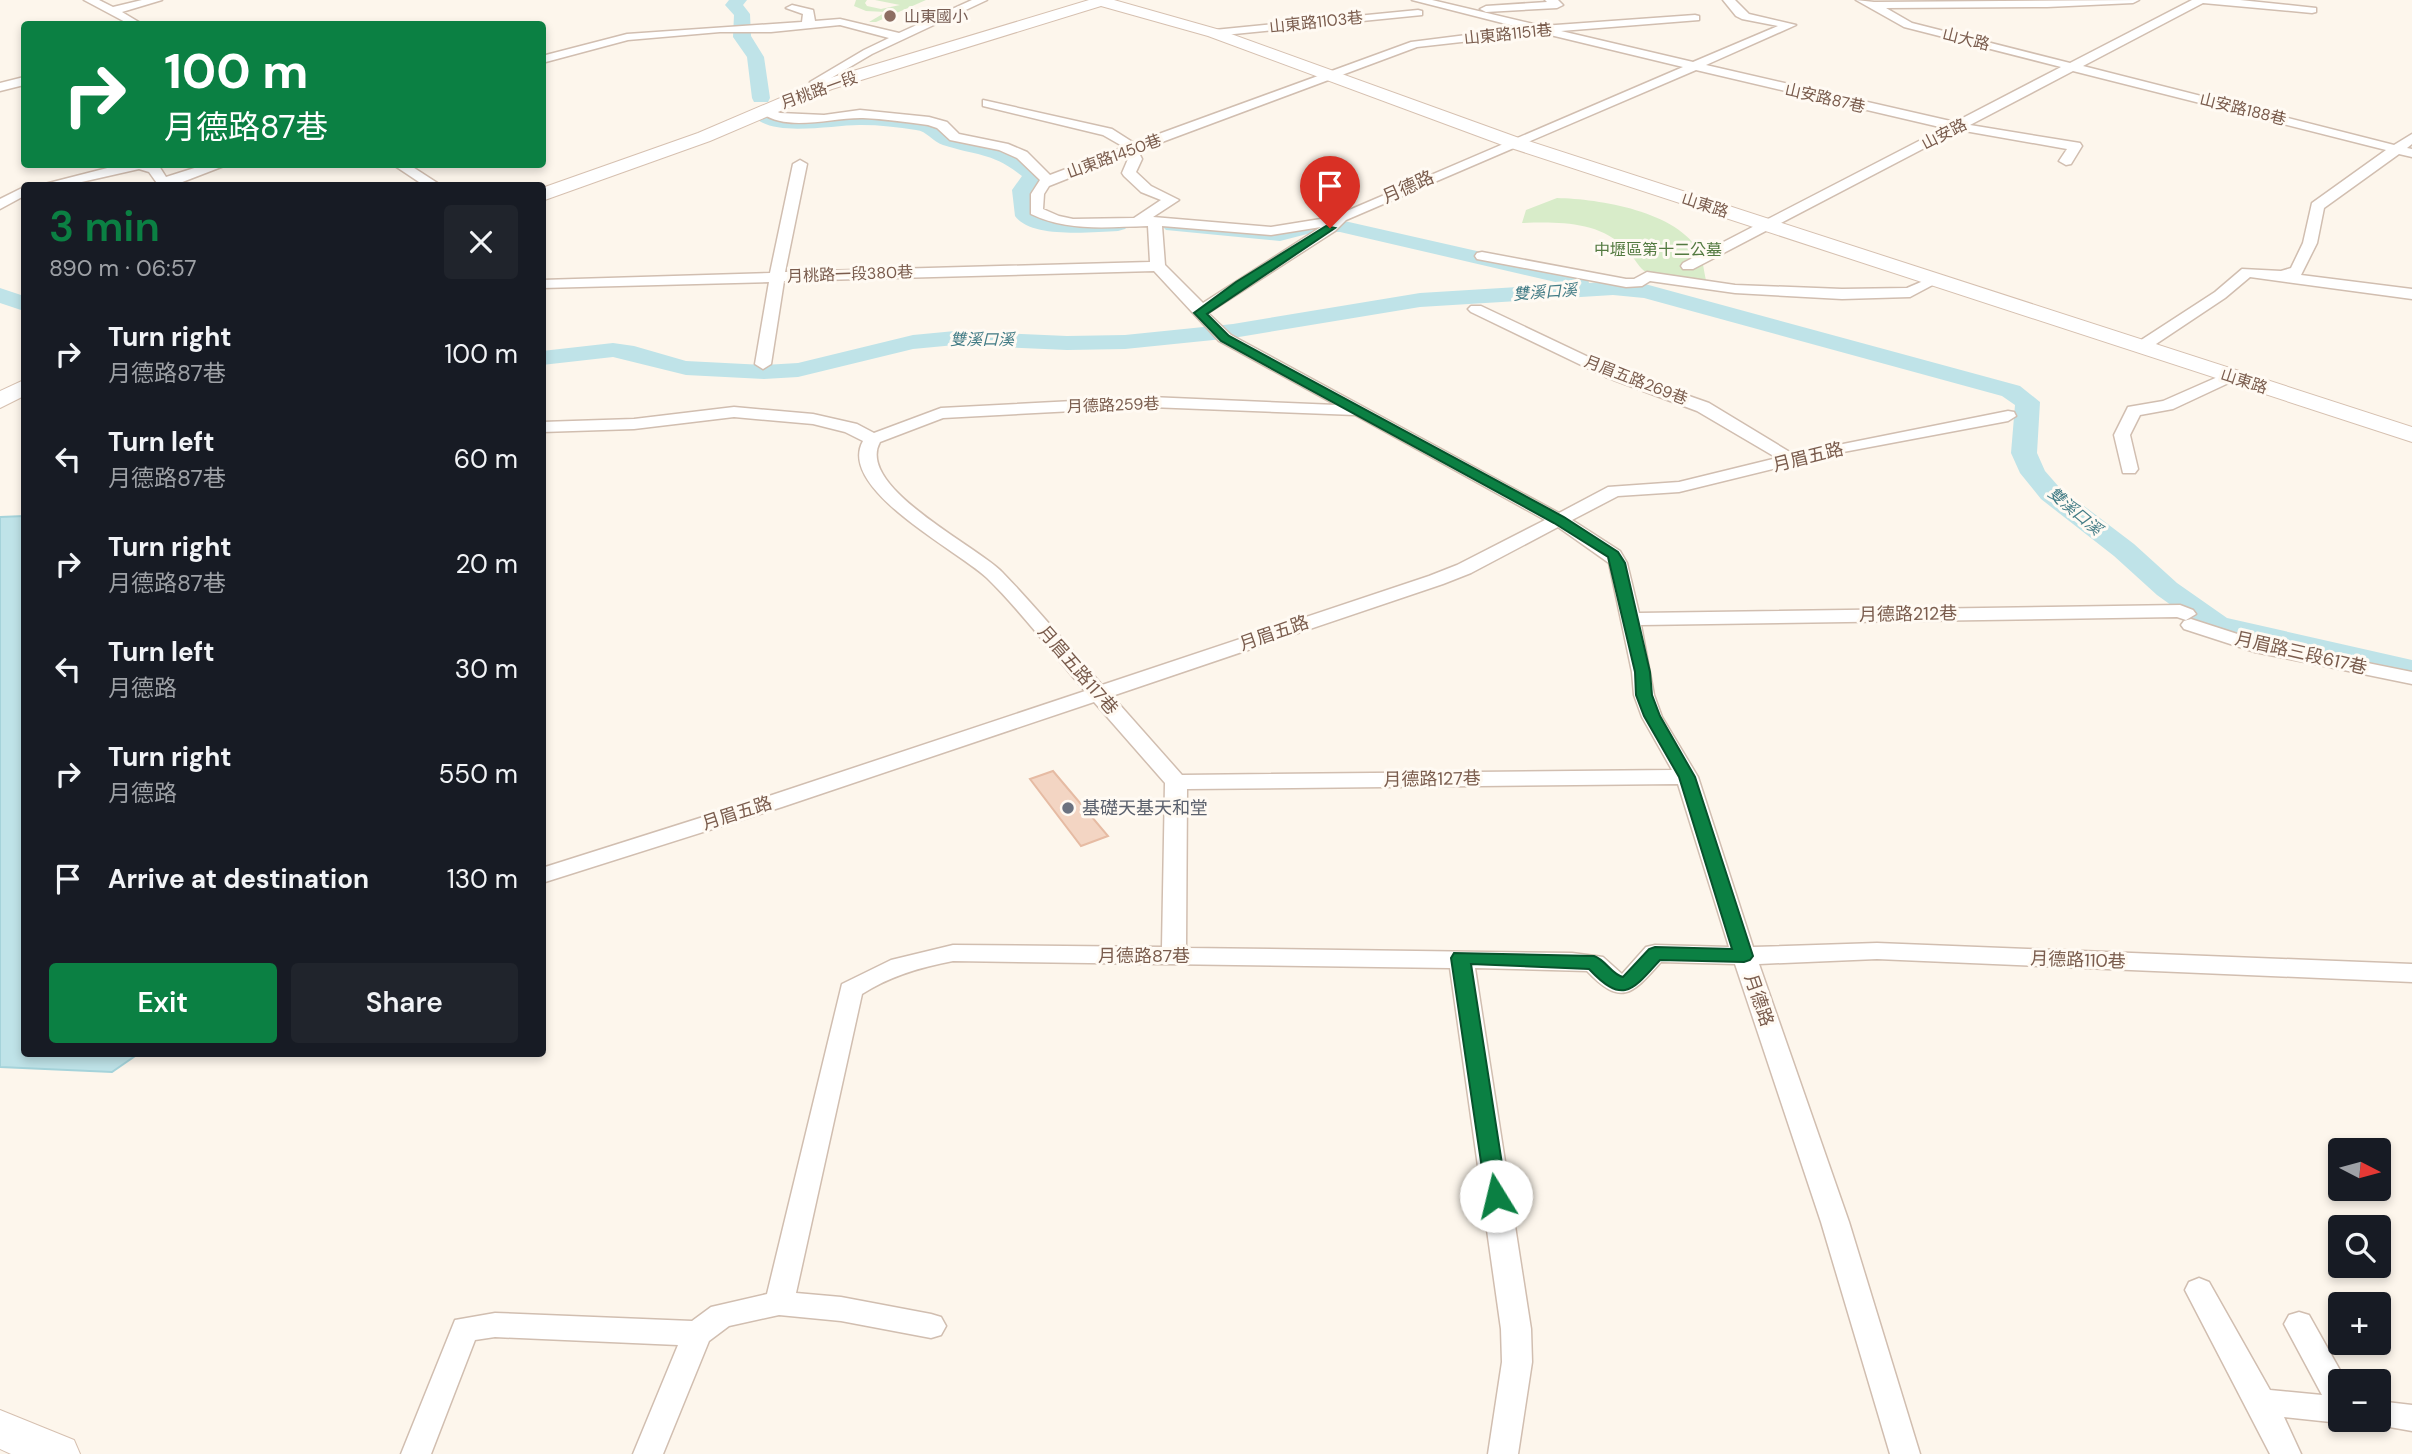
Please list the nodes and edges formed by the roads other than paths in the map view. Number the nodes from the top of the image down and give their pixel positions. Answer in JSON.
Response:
{"nodes":[{"id":1,"x":90,"y":0,"type":"edge"},
{"id":2,"x":156,"y":0,"type":"edge"},
{"id":3,"x":981,"y":0,"type":"edge"},
{"id":4,"x":1098,"y":0,"type":"edge"},
{"id":5,"x":1418,"y":0,"type":"edge"},
{"id":6,"x":1524,"y":0,"type":"edge"},
{"id":7,"x":1551,"y":0,"type":"edge"},
{"id":8,"x":1729,"y":0,"type":"edge"},
{"id":9,"x":1861,"y":0,"type":"edge"},
{"id":10,"x":2133,"y":0,"type":"edge"},
{"id":11,"x":2202,"y":0,"type":"edge"},
{"id":12,"x":1875,"y":5,"type":"junction"},
{"id":13,"x":793,"y":8,"type":"dead end"},
{"id":14,"x":1511,"y":8,"type":"junction"},
{"id":15,"x":111,"y":10,"type":"junction"},
{"id":16,"x":1456,"y":10,"type":"junction"},
{"id":17,"x":2312,"y":10,"type":"dead end"},
{"id":18,"x":1418,"y":13,"type":"dead end"},
{"id":19,"x":1695,"y":18,"type":"dead end"},
{"id":20,"x":131,"y":21,"type":"edge"},
{"id":21,"x":805,"y":26,"type":"junction"},
{"id":22,"x":1548,"y":31,"type":"junction"},
{"id":23,"x":1214,"y":33,"type":"junction"},
{"id":24,"x":899,"y":37,"type":"junction"},
{"id":25,"x":546,"y":59,"type":"edge"},
{"id":26,"x":1692,"y":67,"type":"junction"},
{"id":27,"x":2074,"y":67,"type":"junction"},
{"id":28,"x":1326,"y":76,"type":"junction"},
{"id":29,"x":21,"y":82,"type":"edge"},
{"id":30,"x":821,"y":84,"type":"junction"},
{"id":31,"x":1,"y":87,"type":"edge"},
{"id":32,"x":987,"y":103,"type":"dead end"},
{"id":33,"x":764,"y":110,"type":"junction"},
{"id":34,"x":1959,"y":126,"type":"junction"},
{"id":35,"x":2412,"y":138,"type":"edge"},
{"id":36,"x":1512,"y":142,"type":"junction"},
{"id":37,"x":2397,"y":149,"type":"junction"},
{"id":38,"x":1133,"y":150,"type":"junction"},
{"id":39,"x":2412,"y":153,"type":"edge"},
{"id":40,"x":2066,"y":161,"type":"dead end"},
{"id":41,"x":800,"y":164,"type":"dead end"},
{"id":42,"x":125,"y":168,"type":"edge"},
{"id":43,"x":150,"y":168,"type":"edge"},
{"id":44,"x":211,"y":168,"type":"edge"},
{"id":45,"x":405,"y":168,"type":"edge"},
{"id":46,"x":607,"y":170,"type":"junction"},
{"id":47,"x":1049,"y":181,"type":"junction"},
{"id":48,"x":61,"y":182,"type":"edge"},
{"id":49,"x":163,"y":182,"type":"edge"},
{"id":50,"x":170,"y":182,"type":"edge"},
{"id":51,"x":429,"y":182,"type":"edge"},
{"id":52,"x":546,"y":189,"type":"edge"},
{"id":53,"x":21,"y":193,"type":"edge"},
{"id":54,"x":546,"y":193,"type":"edge"},
{"id":55,"x":0,"y":205,"type":"edge"},
{"id":56,"x":1150,"y":224,"type":"junction"},
{"id":57,"x":1332,"y":225,"type":"junction"},
{"id":58,"x":1766,"y":225,"type":"junction"},
{"id":59,"x":1482,"y":256,"type":"dead end"},
{"id":60,"x":1158,"y":266,"type":"junction"},
{"id":61,"x":1688,"y":266,"type":"dead end"},
{"id":62,"x":777,"y":276,"type":"junction"},
{"id":63,"x":2282,"y":276,"type":"junction"},
{"id":64,"x":1935,"y":280,"type":"junction"},
{"id":65,"x":546,"y":284,"type":"edge"},
{"id":66,"x":2412,"y":294,"type":"edge"},
{"id":67,"x":1476,"y":309,"type":"dead end"},
{"id":68,"x":1202,"y":310,"type":"junction"},
{"id":69,"x":2141,"y":347,"type":"junction"},
{"id":70,"x":763,"y":364,"type":"dead end"},
{"id":71,"x":2230,"y":377,"type":"junction"},
{"id":72,"x":21,"y":380,"type":"edge"},
{"id":73,"x":21,"y":389,"type":"edge"},
{"id":74,"x":0,"y":391,"type":"edge"},
{"id":75,"x":0,"y":401,"type":"edge"},
{"id":76,"x":1358,"y":412,"type":"junction"},
{"id":77,"x":2008,"y":416,"type":"dead end"},
{"id":78,"x":546,"y":427,"type":"edge"},
{"id":79,"x":2412,"y":435,"type":"edge"},
{"id":80,"x":873,"y":439,"type":"junction"},
{"id":81,"x":1791,"y":461,"type":"junction"},
{"id":82,"x":2129,"y":469,"type":"dead end"},
{"id":83,"x":1559,"y":520,"type":"junction"},
{"id":84,"x":1630,"y":619,"type":"junction"},
{"id":85,"x":2188,"y":620,"type":"joint"},
{"id":86,"x":2412,"y":678,"type":"edge"},
{"id":87,"x":1098,"y":693,"type":"junction"},
{"id":88,"x":1687,"y":777,"type":"junction"},
{"id":89,"x":1176,"y":782,"type":"junction"},
{"id":90,"x":546,"y":875,"type":"edge"},
{"id":91,"x":1174,"y":956,"type":"junction"},
{"id":92,"x":1744,"y":956,"type":"junction"},
{"id":93,"x":1461,"y":958,"type":"junction"},
{"id":94,"x":2412,"y":974,"type":"edge"},
{"id":95,"x":2199,"y":1290,"type":"dead end"},
{"id":96,"x":779,"y":1303,"type":"junction"},
{"id":97,"x":2299,"y":1324,"type":"dead end"},
{"id":98,"x":931,"y":1326,"type":"dead end"},
{"id":99,"x":697,"y":1333,"type":"junction"},
{"id":100,"x":2328,"y":1377,"type":"edge"},
{"id":101,"x":2261,"y":1402,"type":"junction"},
{"id":102,"x":2328,"y":1409,"type":"edge"},
{"id":103,"x":2391,"y":1416,"type":"edge"},
{"id":104,"x":2412,"y":1418,"type":"edge"},
{"id":105,"x":0,"y":1429,"type":"edge"},
{"id":106,"x":58,"y":1454,"type":"edge"},
{"id":107,"x":416,"y":1454,"type":"edge"},
{"id":108,"x":648,"y":1454,"type":"edge"},
{"id":109,"x":1503,"y":1454,"type":"edge"},
{"id":110,"x":1905,"y":1454,"type":"edge"},
{"id":111,"x":2286,"y":1454,"type":"edge"}],
"edges":[{"from":1,"to":15,"type":"street"},
{"from":2,"to":15,"type":"street"},
{"from":3,"to":24,"type":"street"},
{"from":4,"to":23,"type":"street","name":"山東路"},
{"from":4,"to":30,"type":"street","name":"月桃路一段"},
{"from":5,"to":16,"type":"street"},
{"from":6,"to":14,"type":"street"},
{"from":7,"to":14,"type":"street"},
{"from":8,"to":26,"type":"street","name":"月德路"},
{"from":9,"to":12,"type":"street","name":"山大路"},
{"from":10,"to":12,"type":"street"},
{"from":11,"to":17,"type":"street"},
{"from":11,"to":27,"type":"street","name":"山安路"},
{"from":12,"to":27,"type":"street","name":"山大路"},
{"from":13,"to":21,"type":"street"},
{"from":14,"to":16,"type":"street"},
{"from":15,"to":20,"type":"street"},
{"from":16,"to":22,"type":"street","name":"山安路87巷"},
{"from":18,"to":23,"type":"street","name":"山東路1103巷"},
{"from":19,"to":22,"type":"street","name":"山東路1151巷"},
{"from":21,"to":24,"type":"street"},
{"from":21,"to":25,"type":"street"},
{"from":22,"to":26,"type":"street","name":"山安路87巷"},
{"from":22,"to":28,"type":"street","name":"山東路1151巷"},
{"from":23,"to":28,"type":"street","name":"山東路"},
{"from":24,"to":30,"type":"street"},
{"from":26,"to":34,"type":"street","name":"山安路87巷"},
{"from":26,"to":36,"type":"street","name":"月德路"},
{"from":27,"to":34,"type":"street","name":"山安路"},
{"from":27,"to":37,"type":"street","name":"山安路188巷"},
{"from":28,"to":36,"type":"street","name":"山東路"},
{"from":28,"to":38,"type":"street","name":"山東路1450巷"},
{"from":29,"to":31,"type":"street"},
{"from":30,"to":33,"type":"street","name":"月桃路一段"},
{"from":30,"to":46,"type":"street","name":"月桃路一段"},
{"from":32,"to":38,"type":"street"},
{"from":33,"to":46,"type":"street","name":"月桃路一段"},
{"from":33,"to":47,"type":"street"},
{"from":34,"to":40,"type":"street","name":"山安路87巷"},
{"from":34,"to":58,"type":"street","name":"山安路"},
{"from":35,"to":37,"type":"street"},
{"from":36,"to":57,"type":"street","name":"月德路"},
{"from":36,"to":58,"type":"street","name":"山東路"},
{"from":37,"to":39,"type":"street","name":"山安路188巷"},
{"from":37,"to":63,"type":"street"},
{"from":38,"to":47,"type":"street","name":"山東路1450巷"},
{"from":38,"to":56,"type":"street"},
{"from":41,"to":62,"type":"street"},
{"from":42,"to":48,"type":"street"},
{"from":43,"to":49,"type":"street"},
{"from":44,"to":50,"type":"street"},
{"from":45,"to":51,"type":"street"},
{"from":46,"to":52,"type":"street","name":"月桃路一段"},
{"from":46,"to":54,"type":"street","name":"月桃路一段"},
{"from":47,"to":56,"type":"street","name":"山東路1450巷"},
{"from":53,"to":55,"type":"street"},
{"from":56,"to":57,"type":"street"},
{"from":56,"to":60,"type":"street"},
{"from":57,"to":68,"type":"street","name":"月德路"},
{"from":58,"to":61,"type":"street","name":"山安路"},
{"from":58,"to":64,"type":"street","name":"山東路"},
{"from":59,"to":64,"type":"street"},
{"from":60,"to":62,"type":"street","name":"月桃路一段380巷"},
{"from":60,"to":68,"type":"street"},
{"from":62,"to":65,"type":"street","name":"月桃路一段380巷"},
{"from":62,"to":70,"type":"street"},
{"from":63,"to":66,"type":"street"},
{"from":63,"to":69,"type":"street"},
{"from":64,"to":69,"type":"street","name":"山東路"},
{"from":67,"to":81,"type":"street","name":"月眉五路269巷"},
{"from":68,"to":76,"type":"street","name":"月德路"},
{"from":69,"to":71,"type":"street","name":"山東路"},
{"from":71,"to":79,"type":"street","name":"山東路"},
{"from":71,"to":82,"type":"street"},
{"from":72,"to":74,"type":"street"},
{"from":73,"to":75,"type":"street"},
{"from":76,"to":80,"type":"street","name":"月德路259巷"},
{"from":76,"to":83,"type":"street","name":"月德路"},
{"from":77,"to":81,"type":"street","name":"月眉五路"},
{"from":78,"to":80,"type":"street"},
{"from":80,"to":87,"type":"street","name":"月眉五路117巷"},
{"from":81,"to":83,"type":"street","name":"月眉五路"},
{"from":83,"to":84,"type":"street","name":"月德路"},
{"from":83,"to":87,"type":"street","name":"月眉五路"},
{"from":84,"to":85,"type":"street","name":"月德路212巷"},
{"from":84,"to":88,"type":"street","name":"月德路"},
{"from":85,"to":86,"type":"street","name":"月眉路三段617巷"},
{"from":87,"to":89,"type":"street","name":"月眉五路117巷"},
{"from":87,"to":90,"type":"street","name":"月眉五路"},
{"from":88,"to":89,"type":"street","name":"月德路127巷"},
{"from":88,"to":92,"type":"street","name":"月德路"},
{"from":89,"to":91,"type":"street"},
{"from":91,"to":93,"type":"street","name":"月德路87巷"},
{"from":91,"to":96,"type":"street","name":"月德路87巷"},
{"from":92,"to":93,"type":"street","name":"月德路87巷"},
{"from":92,"to":94,"type":"street","name":"月德路110巷"},
{"from":92,"to":110,"type":"street","name":"月德路"},
{"from":93,"to":109,"type":"street"},
{"from":95,"to":101,"type":"street"},
{"from":96,"to":98,"type":"street"},
{"from":96,"to":99,"type":"street"},
{"from":97,"to":100,"type":"street"},
{"from":99,"to":107,"type":"street"},
{"from":99,"to":108,"type":"street"},
{"from":101,"to":102,"type":"street"},
{"from":101,"to":111,"type":"street"},
{"from":103,"to":104,"type":"street"},
{"from":105,"to":106,"type":"street"}]}
